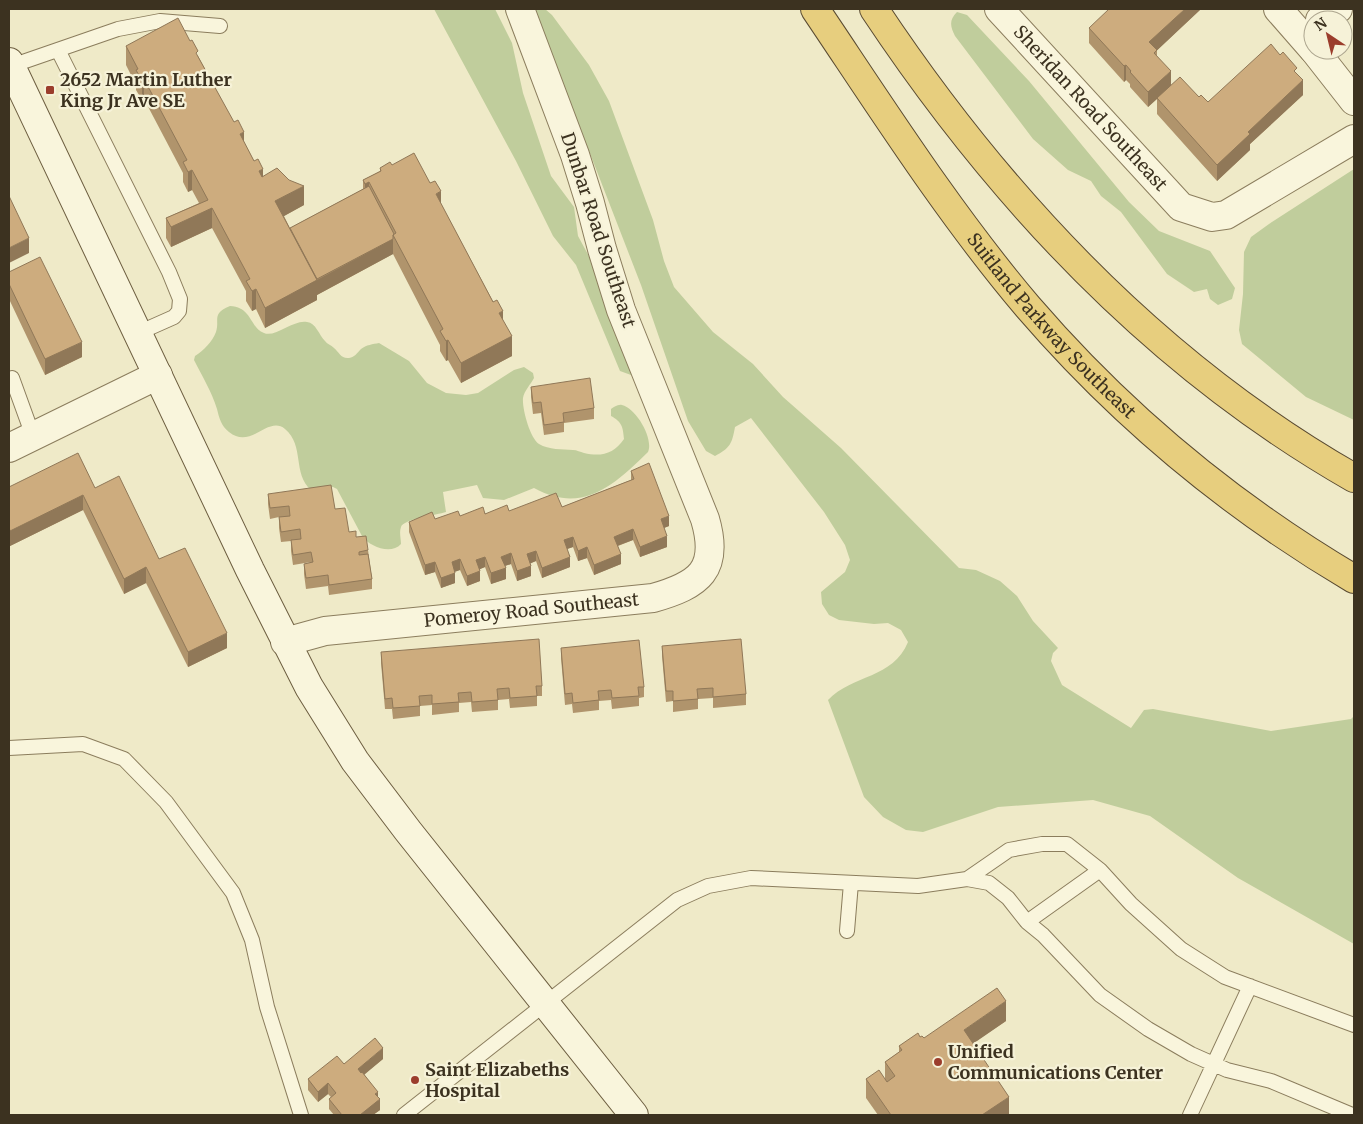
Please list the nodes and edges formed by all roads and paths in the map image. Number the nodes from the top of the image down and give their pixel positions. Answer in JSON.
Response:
{"nodes":[{"id":1,"x":520,"y":9,"type":"edge"},
{"id":2,"x":815,"y":9,"type":"edge"},
{"id":3,"x":874,"y":9,"type":"edge"},
{"id":4,"x":999,"y":9,"type":"edge"},
{"id":5,"x":1278,"y":9,"type":"edge"},
{"id":6,"x":220,"y":26,"type":"dead end"},
{"id":7,"x":1303,"y":28,"type":"edge"},
{"id":8,"x":58,"y":50,"type":"junction"},
{"id":9,"x":1328,"y":60,"type":"edge"},
{"id":10,"x":10,"y":64,"type":"edge"},
{"id":11,"x":1354,"y":101,"type":"edge"},
{"id":12,"x":1354,"y":139,"type":"edge"},
{"id":13,"x":138,"y":332,"type":"junction"},
{"id":14,"x":158,"y":375,"type":"junction"},
{"id":15,"x":12,"y":378,"type":"dead end"},
{"id":16,"x":33,"y":436,"type":"junction"},
{"id":17,"x":9,"y":448,"type":"edge"},
{"id":18,"x":1354,"y":478,"type":"edge"},
{"id":19,"x":700,"y":507,"type":"joint"},
{"id":20,"x":1354,"y":578,"type":"edge"},
{"id":21,"x":286,"y":642,"type":"junction"},
{"id":22,"x":9,"y":748,"type":"edge"},
{"id":23,"x":1100,"y":870,"type":"junction"},
{"id":24,"x":967,"y":879,"type":"junction"},
{"id":25,"x":851,"y":883,"type":"junction"},
{"id":26,"x":1027,"y":922,"type":"junction"},
{"id":27,"x":847,"y":931,"type":"dead end"},
{"id":28,"x":1250,"y":986,"type":"junction"},
{"id":29,"x":546,"y":1004,"type":"junction"},
{"id":30,"x":1354,"y":1025,"type":"edge"},
{"id":31,"x":1214,"y":1064,"type":"junction"},
{"id":32,"x":301,"y":1115,"type":"edge"},
{"id":33,"x":404,"y":1115,"type":"edge"},
{"id":34,"x":634,"y":1115,"type":"edge"},
{"id":35,"x":1190,"y":1115,"type":"edge"},
{"id":36,"x":1352,"y":1115,"type":"edge"}],
"edges":[{"from":1,"to":19,"type":"street","name":"Dunbar Road Southeast"},
{"from":2,"to":20,"type":"highway","name":"Suitland Parkway Southeast"},
{"from":3,"to":18,"type":"highway"},
{"from":4,"to":12,"type":"street","name":"Sheridan Road Southeast"},
{"from":5,"to":7,"type":"street"},
{"from":6,"to":8,"type":"lane"},
{"from":8,"to":10,"type":"lane"},
{"from":8,"to":13,"type":"lane"},
{"from":9,"to":11,"type":"street"},
{"from":10,"to":13,"type":"street"},
{"from":13,"to":14,"type":"street"},
{"from":14,"to":16,"type":"street"},
{"from":14,"to":21,"type":"street"},
{"from":15,"to":16,"type":"lane"},
{"from":16,"to":17,"type":"street"},
{"from":19,"to":21,"type":"street","name":"Pomeroy Road Southeast"},
{"from":21,"to":29,"type":"street"},
{"from":22,"to":32,"type":"lane"},
{"from":23,"to":24,"type":"lane"},
{"from":23,"to":26,"type":"lane"},
{"from":23,"to":28,"type":"lane"},
{"from":24,"to":25,"type":"lane"},
{"from":24,"to":26,"type":"lane"},
{"from":25,"to":27,"type":"lane"},
{"from":25,"to":29,"type":"lane"},
{"from":26,"to":31,"type":"lane"},
{"from":28,"to":30,"type":"lane"},
{"from":28,"to":31,"type":"lane"},
{"from":29,"to":33,"type":"lane"},
{"from":29,"to":34,"type":"street"},
{"from":31,"to":35,"type":"lane"},
{"from":31,"to":36,"type":"lane"}]}
